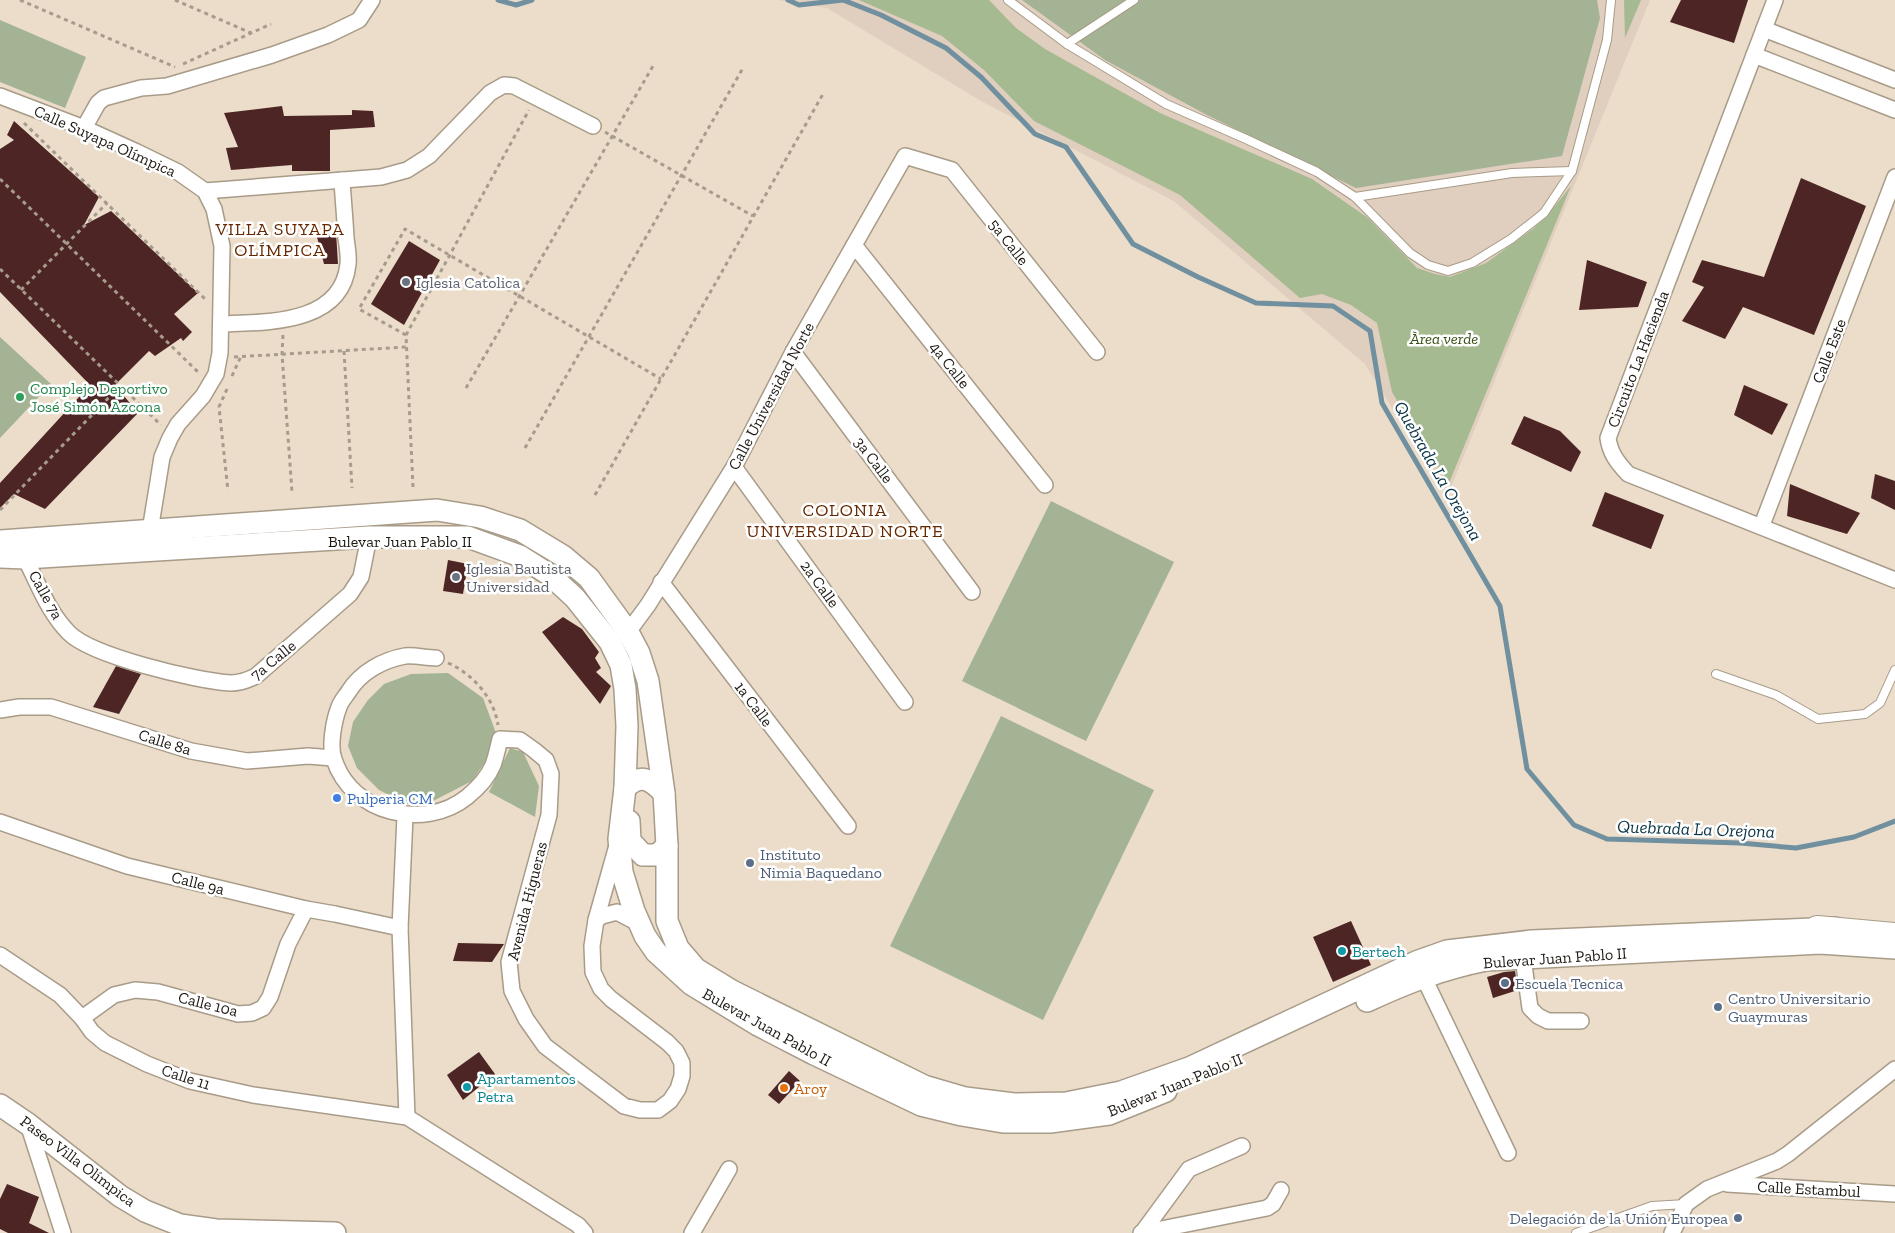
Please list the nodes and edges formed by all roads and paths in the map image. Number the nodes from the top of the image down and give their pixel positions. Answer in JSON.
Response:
{"nodes":[{"id":1,"x":20,"y":0,"type":"edge"},
{"id":2,"x":174,"y":0,"type":"edge"},
{"id":3,"x":372,"y":0,"type":"edge"},
{"id":4,"x":1008,"y":0,"type":"edge"},
{"id":5,"x":1134,"y":0,"type":"edge"},
{"id":6,"x":1611,"y":0,"type":"edge"},
{"id":7,"x":1776,"y":0,"type":"edge"},
{"id":8,"x":271,"y":24,"type":"dead end"},
{"id":9,"x":1764,"y":29,"type":"junction"},
{"id":10,"x":251,"y":33,"type":"junction"},
{"id":11,"x":1067,"y":44,"type":"junction"},
{"id":12,"x":1754,"y":55,"type":"junction"},
{"id":13,"x":653,"y":66,"type":"dead end"},
{"id":14,"x":743,"y":68,"type":"dead end"},
{"id":15,"x":1895,"y":80,"type":"edge"},
{"id":16,"x":823,"y":94,"type":"dead end"},
{"id":17,"x":0,"y":96,"type":"edge"},
{"id":18,"x":536,"y":97,"type":"junction"},
{"id":19,"x":1895,"y":110,"type":"edge"},
{"id":20,"x":21,"y":120,"type":"dead end"},
{"id":21,"x":593,"y":126,"type":"joint"},
{"id":22,"x":84,"y":128,"type":"junction"},
{"id":23,"x":612,"y":137,"type":"junction"},
{"id":24,"x":905,"y":156,"type":"joint"},
{"id":25,"x":1572,"y":171,"type":"junction"},
{"id":26,"x":681,"y":176,"type":"junction"},
{"id":27,"x":1895,"y":177,"type":"edge"},
{"id":28,"x":0,"y":179,"type":"edge"},
{"id":29,"x":342,"y":180,"type":"junction"},
{"id":30,"x":206,"y":191,"type":"junction"},
{"id":31,"x":1354,"y":197,"type":"junction"},
{"id":32,"x":107,"y":203,"type":"junction"},
{"id":33,"x":753,"y":216,"type":"junction"},
{"id":34,"x":67,"y":244,"type":"junction"},
{"id":35,"x":854,"y":245,"type":"junction"},
{"id":36,"x":449,"y":253,"type":"junction"},
{"id":37,"x":0,"y":269,"type":"edge"},
{"id":38,"x":21,"y":290,"type":"junction"},
{"id":39,"x":520,"y":296,"type":"junction"},
{"id":40,"x":221,"y":319,"type":"junction"},
{"id":41,"x":283,"y":322,"type":"junction"},
{"id":42,"x":406,"y":335,"type":"junction"},
{"id":43,"x":589,"y":336,"type":"junction"},
{"id":44,"x":406,"y":347,"type":"junction"},
{"id":45,"x":344,"y":351,"type":"junction"},
{"id":46,"x":793,"y":352,"type":"junction"},
{"id":47,"x":1097,"y":352,"type":"dead end"},
{"id":48,"x":282,"y":354,"type":"junction"},
{"id":49,"x":241,"y":356,"type":"junction"},
{"id":50,"x":220,"y":357,"type":"junction"},
{"id":51,"x":661,"y":379,"type":"junction"},
{"id":52,"x":210,"y":384,"type":"junction"},
{"id":53,"x":120,"y":386,"type":"junction"},
{"id":54,"x":466,"y":388,"type":"dead end"},
{"id":55,"x":171,"y":436,"type":"junction"},
{"id":56,"x":525,"y":448,"type":"dead end"},
{"id":57,"x":734,"y":466,"type":"junction"},
{"id":58,"x":1045,"y":485,"type":"dead end"},
{"id":59,"x":413,"y":487,"type":"dead end"},
{"id":60,"x":352,"y":488,"type":"dead end"},
{"id":61,"x":228,"y":491,"type":"dead end"},
{"id":62,"x":292,"y":492,"type":"dead end"},
{"id":63,"x":595,"y":495,"type":"dead end"},
{"id":64,"x":0,"y":510,"type":"edge"},
{"id":65,"x":1762,"y":526,"type":"junction"},
{"id":66,"x":150,"y":531,"type":"junction"},
{"id":67,"x":369,"y":537,"type":"junction"},
{"id":68,"x":0,"y":541,"type":"edge"},
{"id":69,"x":0,"y":557,"type":"edge"},
{"id":70,"x":25,"y":558,"type":"junction"},
{"id":71,"x":1895,"y":580,"type":"edge"},
{"id":72,"x":661,"y":582,"type":"junction"},
{"id":73,"x":972,"y":592,"type":"dead end"},
{"id":74,"x":628,"y":632,"type":"junction"},
{"id":75,"x":94,"y":648,"type":"joint"},
{"id":76,"x":436,"y":658,"type":"joint"},
{"id":77,"x":1895,"y":670,"type":"edge"},
{"id":78,"x":1716,"y":674,"type":"dead end"},
{"id":79,"x":906,"y":702,"type":"dead end"},
{"id":80,"x":0,"y":710,"type":"edge"},
{"id":81,"x":500,"y":739,"type":"junction"},
{"id":82,"x":333,"y":758,"type":"junction"},
{"id":83,"x":664,"y":793,"type":"junction"},
{"id":84,"x":624,"y":798,"type":"junction"},
{"id":85,"x":405,"y":816,"type":"junction"},
{"id":86,"x":0,"y":822,"type":"edge"},
{"id":87,"x":848,"y":826,"type":"dead end"},
{"id":88,"x":619,"y":839,"type":"junction"},
{"id":89,"x":667,"y":846,"type":"junction"},
{"id":90,"x":306,"y":909,"type":"junction"},
{"id":91,"x":596,"y":920,"type":"junction"},
{"id":92,"x":640,"y":924,"type":"junction"},
{"id":93,"x":1895,"y":927,"type":"edge"},
{"id":94,"x":400,"y":928,"type":"junction"},
{"id":95,"x":1895,"y":935,"type":"edge"},
{"id":96,"x":1819,"y":936,"type":"junction"},
{"id":97,"x":1895,"y":941,"type":"edge"},
{"id":98,"x":1895,"y":948,"type":"edge"},
{"id":99,"x":0,"y":955,"type":"edge"},
{"id":100,"x":1523,"y":958,"type":"junction"},
{"id":101,"x":1423,"y":976,"type":"junction"},
{"id":102,"x":82,"y":1018,"type":"junction"},
{"id":103,"x":1581,"y":1021,"type":"dead end"},
{"id":104,"x":1895,"y":1069,"type":"edge"},
{"id":105,"x":0,"y":1105,"type":"edge"},
{"id":106,"x":407,"y":1117,"type":"junction"},
{"id":107,"x":28,"y":1124,"type":"junction"},
{"id":108,"x":1242,"y":1146,"type":"dead end"},
{"id":109,"x":1508,"y":1153,"type":"dead end"},
{"id":110,"x":729,"y":1169,"type":"dead end"},
{"id":111,"x":1723,"y":1183,"type":"junction"},
{"id":112,"x":1281,"y":1190,"type":"dead end"},
{"id":113,"x":1895,"y":1194,"type":"edge"},
{"id":114,"x":1686,"y":1204,"type":"junction"},
{"id":115,"x":63,"y":1233,"type":"edge"},
{"id":116,"x":335,"y":1233,"type":"edge"},
{"id":117,"x":585,"y":1233,"type":"edge"},
{"id":118,"x":692,"y":1233,"type":"edge"},
{"id":119,"x":1141,"y":1233,"type":"edge"},
{"id":120,"x":1576,"y":1233,"type":"edge"},
{"id":121,"x":1672,"y":1233,"type":"edge"}],
"edges":[{"from":1,"to":10,"type":"path"},
{"from":2,"to":10,"type":"path"},
{"from":3,"to":22,"type":"street"},
{"from":4,"to":11,"type":"lane"},
{"from":5,"to":11,"type":"lane"},
{"from":6,"to":25,"type":"lane"},
{"from":7,"to":9,"type":"street","name":"Circuito La Hacienda"},
{"from":8,"to":10,"type":"path"},
{"from":9,"to":12,"type":"street","name":"Circuito La Hacienda"},
{"from":9,"to":15,"type":"street"},
{"from":11,"to":31,"type":"lane"},
{"from":12,"to":19,"type":"street"},
{"from":12,"to":65,"type":"street","name":"Circuito La Hacienda"},
{"from":13,"to":23,"type":"path"},
{"from":14,"to":26,"type":"path"},
{"from":16,"to":33,"type":"path"},
{"from":17,"to":22,"type":"street","name":"Calle Suyapa Olímpica"},
{"from":18,"to":21,"type":"street"},
{"from":18,"to":29,"type":"street"},
{"from":18,"to":36,"type":"path"},
{"from":20,"to":32,"type":"path"},
{"from":21,"to":23,"type":"path"},
{"from":22,"to":30,"type":"street","name":"Calle Suyapa Olímpica"},
{"from":23,"to":26,"type":"path"},
{"from":23,"to":39,"type":"path"},
{"from":24,"to":35,"type":"street","name":"Calle Universidad Norte"},
{"from":24,"to":47,"type":"street","name":"5a Calle"},
{"from":25,"to":31,"type":"lane"},
{"from":25,"to":31,"type":"lane"},
{"from":26,"to":33,"type":"path"},
{"from":26,"to":43,"type":"path"},
{"from":27,"to":65,"type":"street","name":"Calle Este"},
{"from":28,"to":34,"type":"path"},
{"from":29,"to":30,"type":"street"},
{"from":29,"to":41,"type":"street"},
{"from":30,"to":40,"type":"street"},
{"from":32,"to":34,"type":"path"},
{"from":32,"to":40,"type":"path"},
{"from":33,"to":51,"type":"path"},
{"from":34,"to":38,"type":"path"},
{"from":34,"to":52,"type":"path"},
{"from":35,"to":46,"type":"street","name":"Calle Universidad Norte"},
{"from":35,"to":58,"type":"street","name":"4a Calle"},
{"from":36,"to":39,"type":"path"},
{"from":36,"to":42,"type":"path"},
{"from":36,"to":42,"type":"path"},
{"from":37,"to":38,"type":"path"},
{"from":38,"to":53,"type":"path"},
{"from":39,"to":43,"type":"path"},
{"from":39,"to":54,"type":"path"},
{"from":40,"to":41,"type":"street"},
{"from":40,"to":50,"type":"street"},
{"from":41,"to":48,"type":"path"},
{"from":42,"to":44,"type":"path"},
{"from":43,"to":51,"type":"path"},
{"from":43,"to":56,"type":"path"},
{"from":44,"to":45,"type":"path"},
{"from":44,"to":59,"type":"path"},
{"from":45,"to":48,"type":"path"},
{"from":45,"to":60,"type":"path"},
{"from":46,"to":57,"type":"street","name":"Calle Universidad Norte"},
{"from":46,"to":73,"type":"street","name":"3a Calle"},
{"from":48,"to":49,"type":"path"},
{"from":48,"to":62,"type":"path"},
{"from":49,"to":50,"type":"path"},
{"from":49,"to":61,"type":"path"},
{"from":50,"to":52,"type":"street"},
{"from":51,"to":63,"type":"path"},
{"from":52,"to":55,"type":"street"},
{"from":53,"to":55,"type":"path"},
{"from":53,"to":64,"type":"path"},
{"from":55,"to":66,"type":"street"},
{"from":57,"to":72,"type":"street","name":"Calle Universidad Norte"},
{"from":57,"to":79,"type":"street","name":"2a Calle"},
{"from":65,"to":71,"type":"street","name":"Circuito La Hacienda"},
{"from":66,"to":68,"type":"main road","name":"Bulevar Juan Pablo II"},
{"from":66,"to":74,"type":"main road","name":"Bulevar Juan Pablo II"},
{"from":67,"to":70,"type":"main road","name":"Bulevar Juan Pablo II"},
{"from":67,"to":75,"type":"street","name":"7a Calle"},
{"from":67,"to":84,"type":"main road","name":"Bulevar Juan Pablo II"},
{"from":69,"to":70,"type":"main road","name":"Bulevar Juan Pablo II"},
{"from":70,"to":75,"type":"street","name":"Calle 7a"},
{"from":72,"to":74,"type":"street","name":"Calle Universidad Norte"},
{"from":72,"to":87,"type":"street","name":"1a Calle"},
{"from":74,"to":83,"type":"main road","name":"Bulevar Juan Pablo II"},
{"from":76,"to":81,"type":"path"},
{"from":76,"to":82,"type":"street"},
{"from":77,"to":78,"type":"lane"},
{"from":80,"to":82,"type":"street","name":"Calle 8a"},
{"from":81,"to":85,"type":"street"},
{"from":81,"to":91,"type":"street","name":"Avenida Higueras"},
{"from":82,"to":85,"type":"street"},
{"from":83,"to":84,"type":"main road"},
{"from":83,"to":89,"type":"main road","name":"Bulevar Juan Pablo II"},
{"from":84,"to":88,"type":"main road","name":"Bulevar Juan Pablo II"},
{"from":84,"to":89,"type":"main road"},
{"from":85,"to":94,"type":"street"},
{"from":86,"to":90,"type":"street","name":"Calle 9a"},
{"from":88,"to":91,"type":"street","name":"Avenida Higueras"},
{"from":88,"to":92,"type":"main road","name":"Bulevar Juan Pablo II"},
{"from":89,"to":96,"type":"main road","name":"Bulevar Juan Pablo II"},
{"from":90,"to":94,"type":"street","name":"Calle 9a"},
{"from":90,"to":102,"type":"street","name":"Calle 10a"},
{"from":91,"to":92,"type":"street"},
{"from":92,"to":101,"type":"main road","name":"Bulevar Juan Pablo II"},
{"from":93,"to":96,"type":"main road","name":"Bulevar Juan Pablo II"},
{"from":94,"to":106,"type":"street"},
{"from":95,"to":96,"type":"main road","name":"Bulevar Juan Pablo II"},
{"from":96,"to":97,"type":"main road","name":"Bulevar Juan Pablo II"},
{"from":96,"to":98,"type":"main road","name":"Bulevar Juan Pablo II"},
{"from":96,"to":100,"type":"main road","name":"Bulevar Juan Pablo II"},
{"from":99,"to":102,"type":"street","name":"Calle 11"},
{"from":100,"to":101,"type":"main road","name":"Bulevar Juan Pablo II"},
{"from":100,"to":103,"type":"street"},
{"from":101,"to":109,"type":"street"},
{"from":102,"to":106,"type":"street","name":"Calle 11"},
{"from":104,"to":111,"type":"street"},
{"from":105,"to":107,"type":"main road","name":"Paseo Villa Olímpica"},
{"from":106,"to":117,"type":"street"},
{"from":107,"to":115,"type":"street"},
{"from":107,"to":116,"type":"main road","name":"Paseo Villa Olímpica"},
{"from":108,"to":119,"type":"street"},
{"from":110,"to":118,"type":"street"},
{"from":111,"to":113,"type":"street","name":"Calle Estambul"},
{"from":111,"to":114,"type":"street"},
{"from":112,"to":119,"type":"street"},
{"from":114,"to":120,"type":"lane"},
{"from":114,"to":121,"type":"street"}]}
